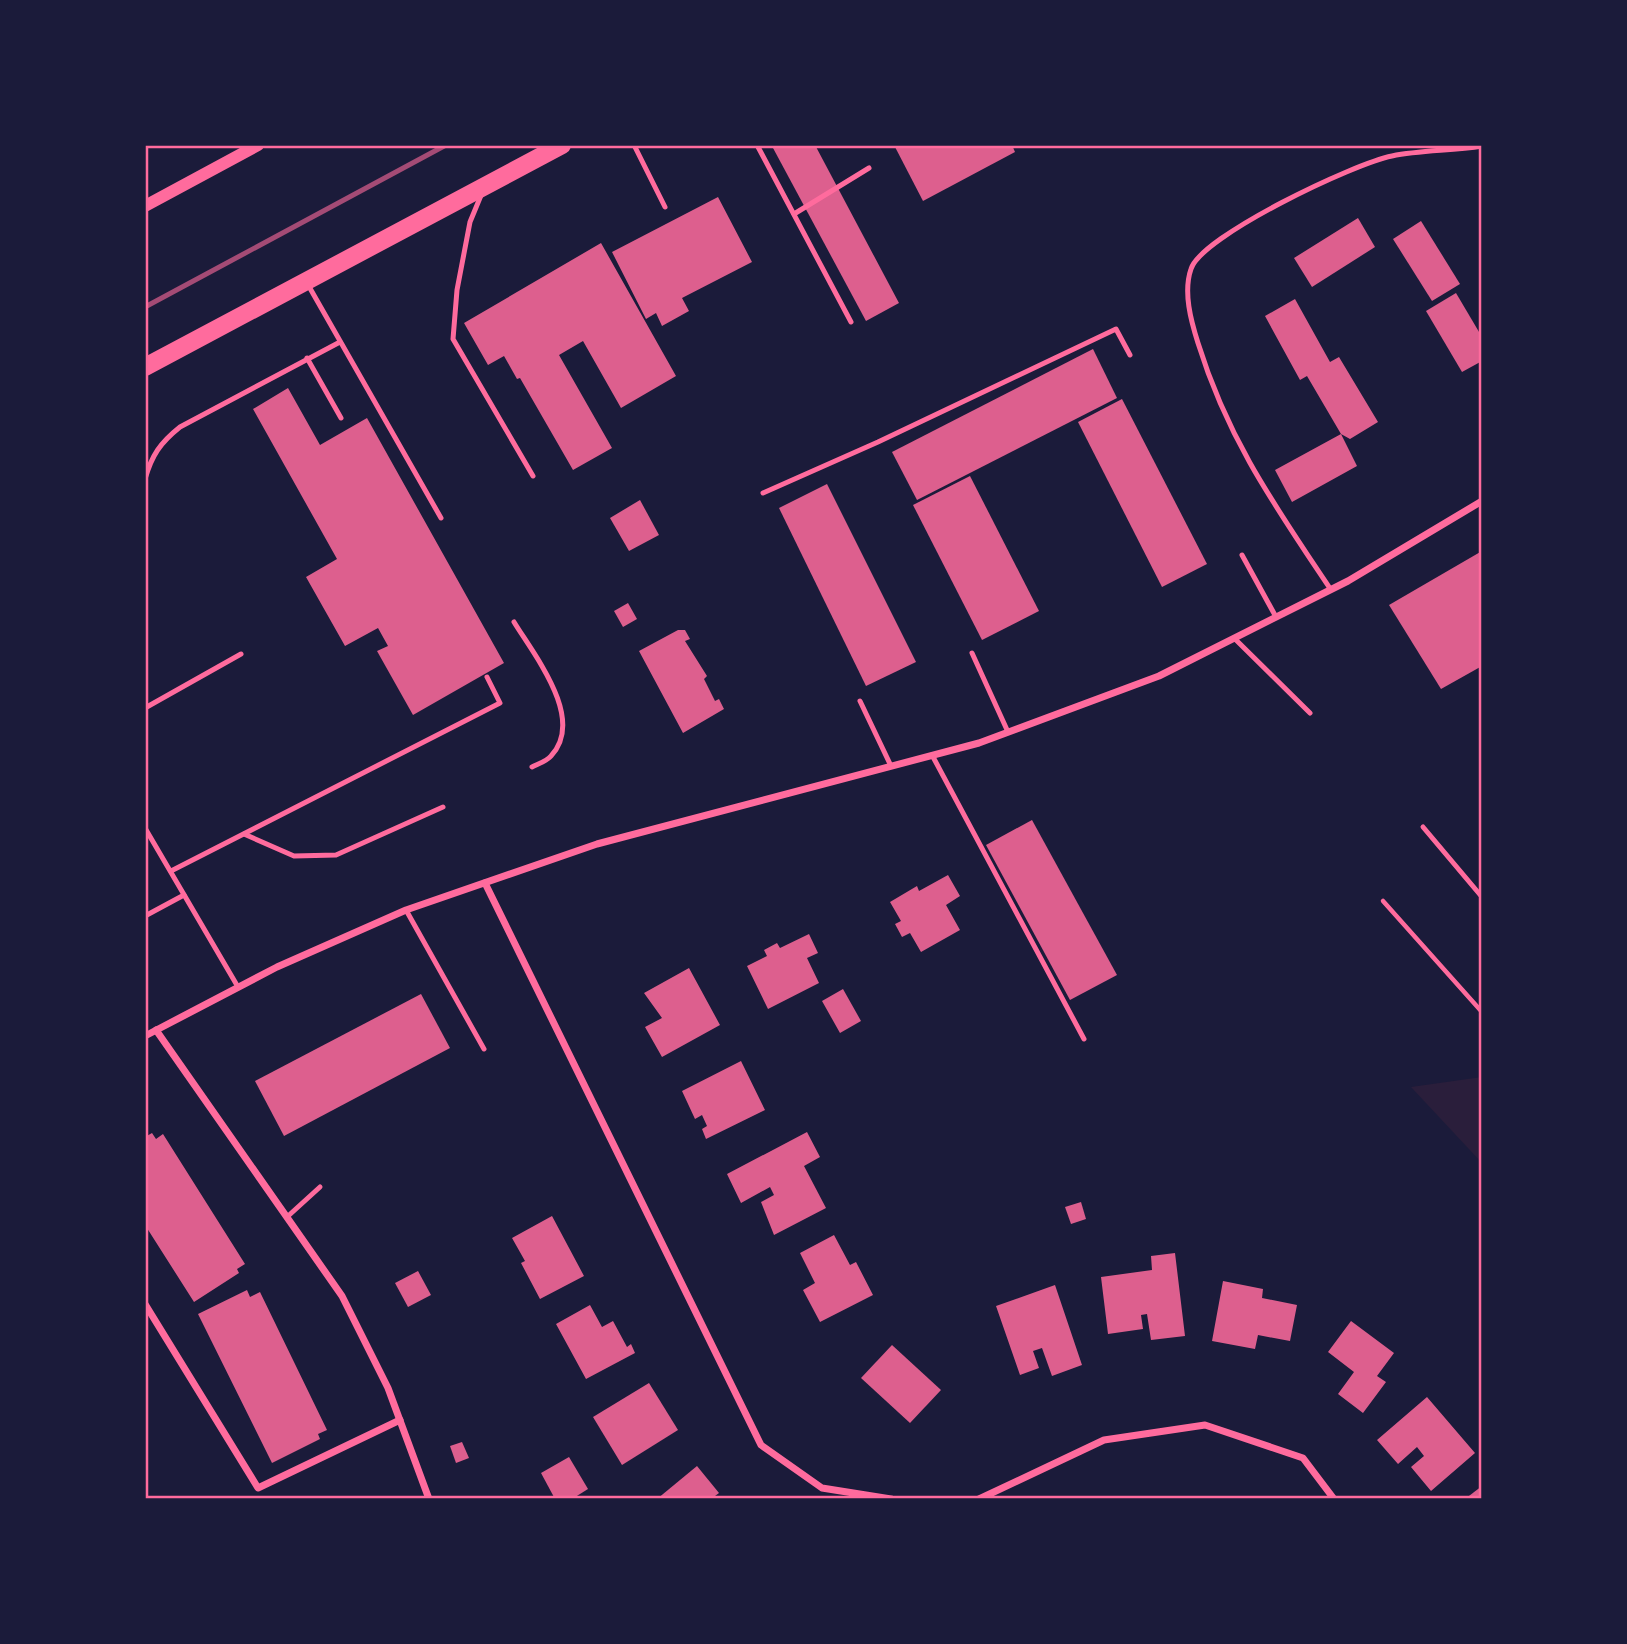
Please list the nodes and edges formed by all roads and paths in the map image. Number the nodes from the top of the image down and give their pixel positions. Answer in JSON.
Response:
{"nodes":[{"id":1,"x":258,"y":145,"type":"edge"},
{"id":2,"x":562,"y":145,"type":"edge"},
{"id":3,"x":634,"y":145,"type":"edge"},
{"id":4,"x":757,"y":145,"type":"edge"},
{"id":5,"x":1482,"y":146,"type":"edge"},
{"id":6,"x":869,"y":169,"type":"dead end"},
{"id":7,"x":484,"y":187,"type":"junction"},
{"id":8,"x":145,"y":206,"type":"edge"},
{"id":9,"x":665,"y":207,"type":"dead end"},
{"id":10,"x":794,"y":214,"type":"junction"},
{"id":11,"x":307,"y":283,"type":"junction"},
{"id":12,"x":852,"y":322,"type":"dead end"},
{"id":13,"x":340,"y":342,"type":"junction"},
{"id":14,"x":1130,"y":355,"type":"dead end"},
{"id":15,"x":307,"y":358,"type":"junction"},
{"id":16,"x":145,"y":367,"type":"edge"},
{"id":17,"x":341,"y":418,"type":"dead end"},
{"id":18,"x":533,"y":476,"type":"dead end"},
{"id":19,"x":145,"y":479,"type":"edge"},
{"id":20,"x":763,"y":493,"type":"dead end"},
{"id":21,"x":1482,"y":501,"type":"edge"},
{"id":22,"x":441,"y":518,"type":"dead end"},
{"id":23,"x":1242,"y":555,"type":"dead end"},
{"id":24,"x":1331,"y":590,"type":"junction"},
{"id":25,"x":1276,"y":617,"type":"junction"},
{"id":26,"x":513,"y":622,"type":"dead end"},
{"id":27,"x":1234,"y":638,"type":"junction"},
{"id":28,"x":972,"y":653,"type":"dead end"},
{"id":29,"x":241,"y":654,"type":"dead end"},
{"id":30,"x":487,"y":677,"type":"dead end"},
{"id":31,"x":860,"y":701,"type":"dead end"},
{"id":32,"x":145,"y":708,"type":"edge"},
{"id":33,"x":1310,"y":713,"type":"dead end"},
{"id":34,"x":1008,"y":732,"type":"junction"},
{"id":35,"x":932,"y":755,"type":"junction"},
{"id":36,"x":891,"y":766,"type":"junction"},
{"id":37,"x":532,"y":767,"type":"dead end"},
{"id":38,"x":443,"y":807,"type":"dead end"},
{"id":39,"x":1423,"y":827,"type":"dead end"},
{"id":40,"x":145,"y":828,"type":"edge"},
{"id":41,"x":244,"y":834,"type":"junction"},
{"id":42,"x":171,"y":871,"type":"junction"},
{"id":43,"x":485,"y":883,"type":"junction"},
{"id":44,"x":184,"y":895,"type":"junction"},
{"id":45,"x":1482,"y":897,"type":"edge"},
{"id":46,"x":1383,"y":901,"type":"dead end"},
{"id":47,"x":407,"y":910,"type":"junction"},
{"id":48,"x":145,"y":916,"type":"edge"},
{"id":49,"x":238,"y":987,"type":"junction"},
{"id":50,"x":1482,"y":1012,"type":"edge"},
{"id":51,"x":156,"y":1030,"type":"junction"},
{"id":52,"x":145,"y":1036,"type":"edge"},
{"id":53,"x":1084,"y":1039,"type":"dead end"},
{"id":54,"x":484,"y":1049,"type":"dead end"},
{"id":55,"x":320,"y":1187,"type":"dead end"},
{"id":56,"x":286,"y":1217,"type":"junction"},
{"id":57,"x":145,"y":1304,"type":"edge"},
{"id":58,"x":400,"y":1420,"type":"junction"},
{"id":59,"x":429,"y":1499,"type":"edge"},
{"id":60,"x":891,"y":1499,"type":"edge"},
{"id":61,"x":979,"y":1499,"type":"edge"},
{"id":62,"x":1335,"y":1499,"type":"edge"}],
"edges":[{"from":1,"to":8,"type":"street"},
{"from":2,"to":7,"type":"main road"},
{"from":3,"to":9,"type":"lane"},
{"from":4,"to":10,"type":"lane"},
{"from":5,"to":24,"type":"lane"},
{"from":6,"to":10,"type":"lane"},
{"from":7,"to":11,"type":"main road"},
{"from":7,"to":18,"type":"lane"},
{"from":10,"to":12,"type":"lane"},
{"from":11,"to":13,"type":"lane"},
{"from":11,"to":16,"type":"main road"},
{"from":13,"to":15,"type":"lane"},
{"from":13,"to":22,"type":"lane"},
{"from":14,"to":20,"type":"lane"},
{"from":15,"to":17,"type":"lane"},
{"from":15,"to":19,"type":"lane"},
{"from":21,"to":24,"type":"street"},
{"from":23,"to":25,"type":"lane"},
{"from":24,"to":25,"type":"street"},
{"from":25,"to":27,"type":"street"},
{"from":26,"to":37,"type":"lane"},
{"from":27,"to":33,"type":"lane"},
{"from":27,"to":34,"type":"street"},
{"from":28,"to":34,"type":"lane"},
{"from":29,"to":32,"type":"lane"},
{"from":30,"to":41,"type":"lane"},
{"from":31,"to":36,"type":"lane"},
{"from":34,"to":35,"type":"street"},
{"from":35,"to":36,"type":"street"},
{"from":35,"to":53,"type":"lane"},
{"from":36,"to":43,"type":"street"},
{"from":38,"to":41,"type":"lane"},
{"from":39,"to":45,"type":"lane"},
{"from":40,"to":42,"type":"lane"},
{"from":41,"to":42,"type":"lane"},
{"from":42,"to":44,"type":"lane"},
{"from":43,"to":47,"type":"street"},
{"from":43,"to":60,"type":"street"},
{"from":44,"to":48,"type":"lane"},
{"from":44,"to":49,"type":"lane"},
{"from":46,"to":50,"type":"path"},
{"from":47,"to":49,"type":"street"},
{"from":47,"to":54,"type":"lane"},
{"from":49,"to":51,"type":"street"},
{"from":51,"to":52,"type":"street"},
{"from":51,"to":56,"type":"street"},
{"from":55,"to":56,"type":"lane"},
{"from":56,"to":58,"type":"street"},
{"from":57,"to":58,"type":"street"},
{"from":58,"to":59,"type":"street"},
{"from":61,"to":62,"type":"street"}]}
